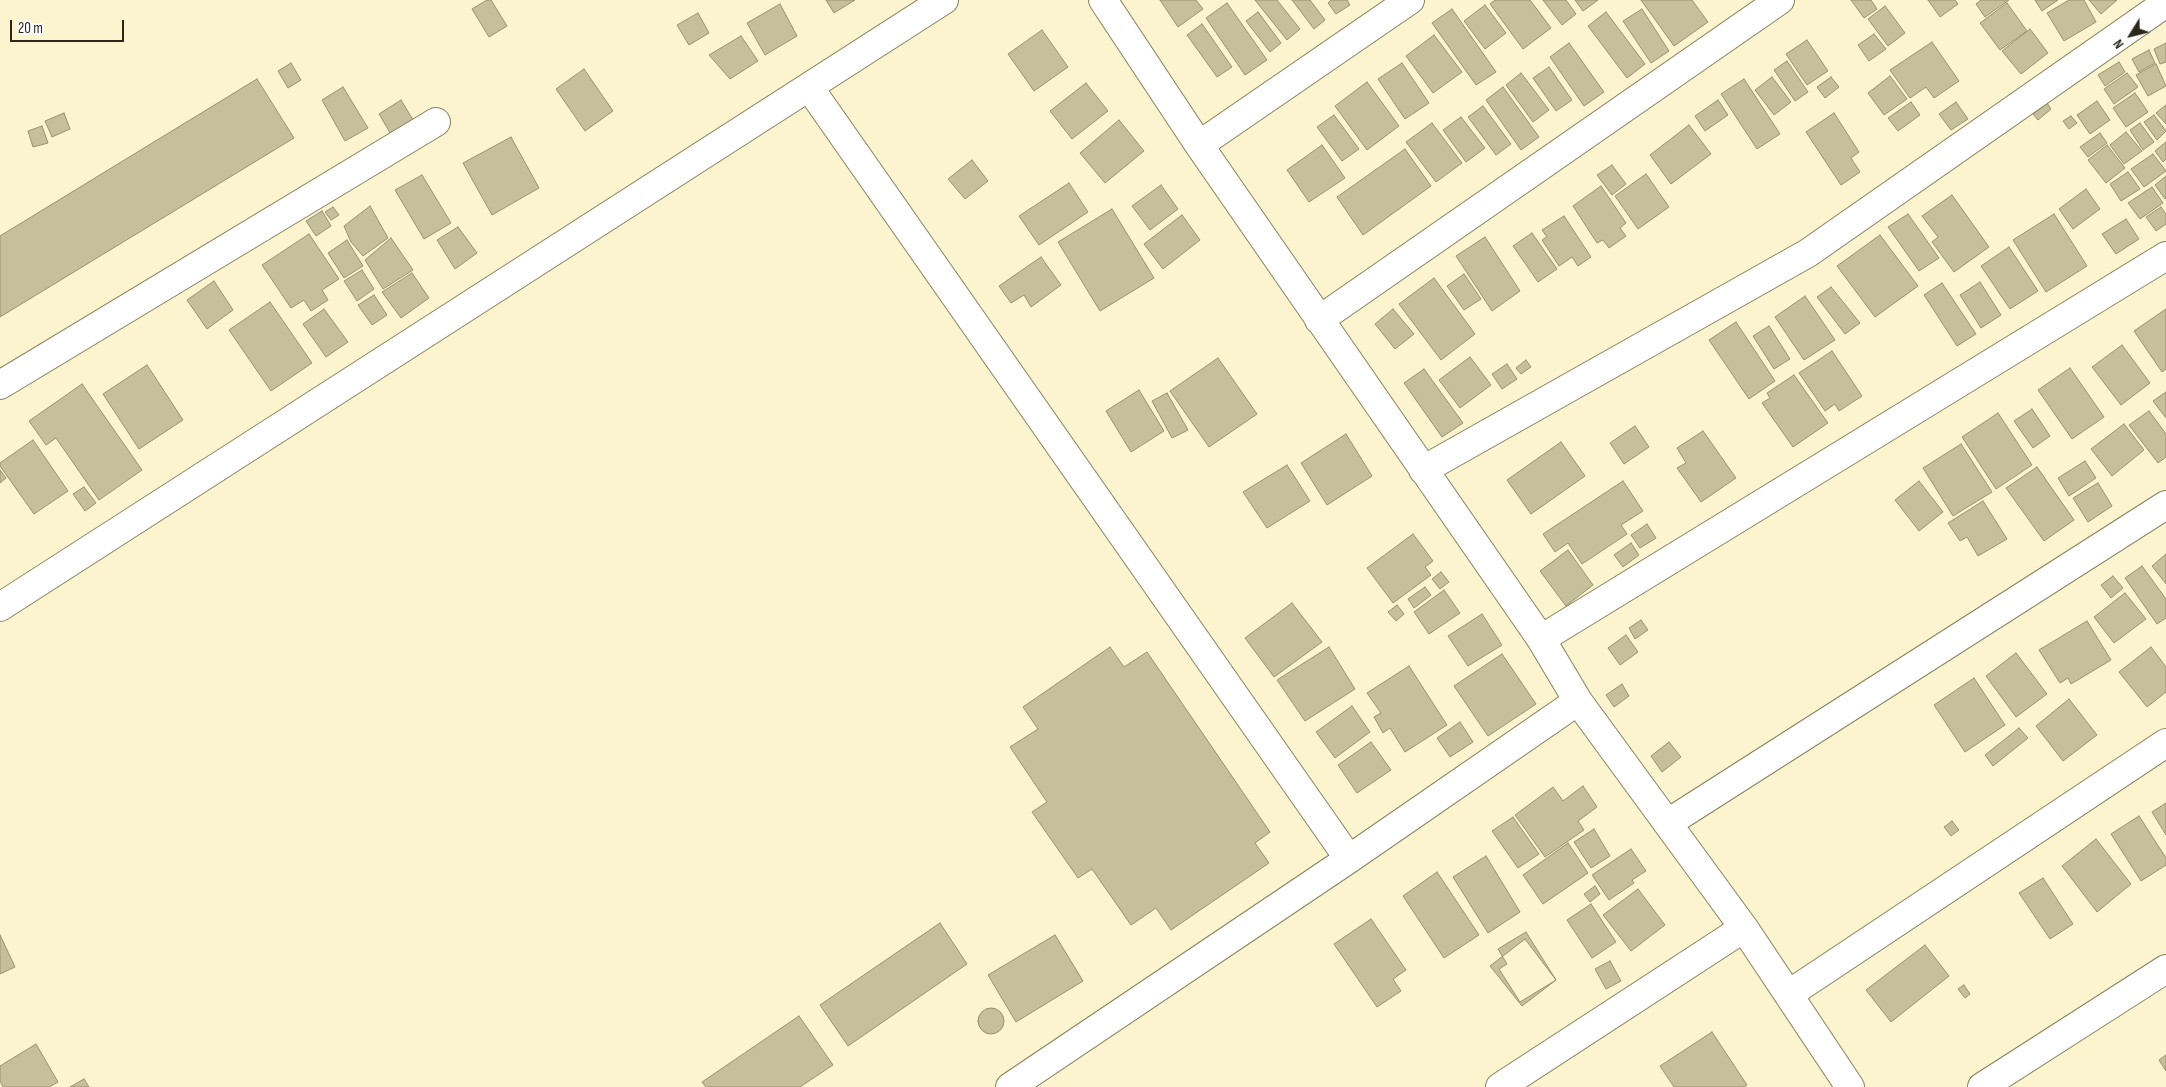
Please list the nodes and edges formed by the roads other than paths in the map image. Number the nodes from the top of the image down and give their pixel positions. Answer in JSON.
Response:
{"nodes":[{"id":1,"x":944,"y":0,"type":"edge"},
{"id":2,"x":1103,"y":0,"type":"edge"},
{"id":3,"x":1410,"y":0,"type":"edge"},
{"id":4,"x":1780,"y":0,"type":"edge"},
{"id":5,"x":2166,"y":3,"type":"edge"},
{"id":6,"x":809,"y":87,"type":"junction"},
{"id":7,"x":436,"y":122,"type":"dead end"},
{"id":8,"x":1198,"y":145,"type":"junction"},
{"id":9,"x":2166,"y":256,"type":"edge"},
{"id":10,"x":1320,"y":320,"type":"junction"},
{"id":11,"x":0,"y":385,"type":"edge"},
{"id":12,"x":1423,"y":470,"type":"junction"},
{"id":13,"x":2166,"y":505,"type":"edge"},
{"id":14,"x":0,"y":606,"type":"edge"},
{"id":15,"x":1541,"y":639,"type":"junction"},
{"id":16,"x":1578,"y":700,"type":"junction"},
{"id":17,"x":2166,"y":743,"type":"edge"},
{"id":18,"x":1668,"y":823,"type":"junction"},
{"id":19,"x":1349,"y":859,"type":"junction"},
{"id":20,"x":1744,"y":928,"type":"junction"},
{"id":21,"x":2166,"y":969,"type":"edge"},
{"id":22,"x":1788,"y":994,"type":"junction"},
{"id":23,"x":1010,"y":1087,"type":"edge"},
{"id":24,"x":1500,"y":1087,"type":"edge"},
{"id":25,"x":1850,"y":1087,"type":"edge"},
{"id":26,"x":1982,"y":1087,"type":"edge"}],
"edges":[{"from":1,"to":6,"type":"street"},
{"from":2,"to":8,"type":"street"},
{"from":3,"to":8,"type":"street"},
{"from":4,"to":10,"type":"street"},
{"from":5,"to":12,"type":"street"},
{"from":6,"to":14,"type":"street"},
{"from":6,"to":19,"type":"street"},
{"from":7,"to":11,"type":"street"},
{"from":8,"to":10,"type":"street"},
{"from":9,"to":15,"type":"street"},
{"from":10,"to":12,"type":"street"},
{"from":12,"to":15,"type":"street"},
{"from":13,"to":18,"type":"street"},
{"from":15,"to":16,"type":"street"},
{"from":16,"to":18,"type":"street"},
{"from":16,"to":19,"type":"street"},
{"from":17,"to":22,"type":"street"},
{"from":18,"to":20,"type":"street"},
{"from":19,"to":23,"type":"street"},
{"from":20,"to":22,"type":"street"},
{"from":20,"to":24,"type":"street"},
{"from":21,"to":26,"type":"street"},
{"from":22,"to":25,"type":"street"}]}
